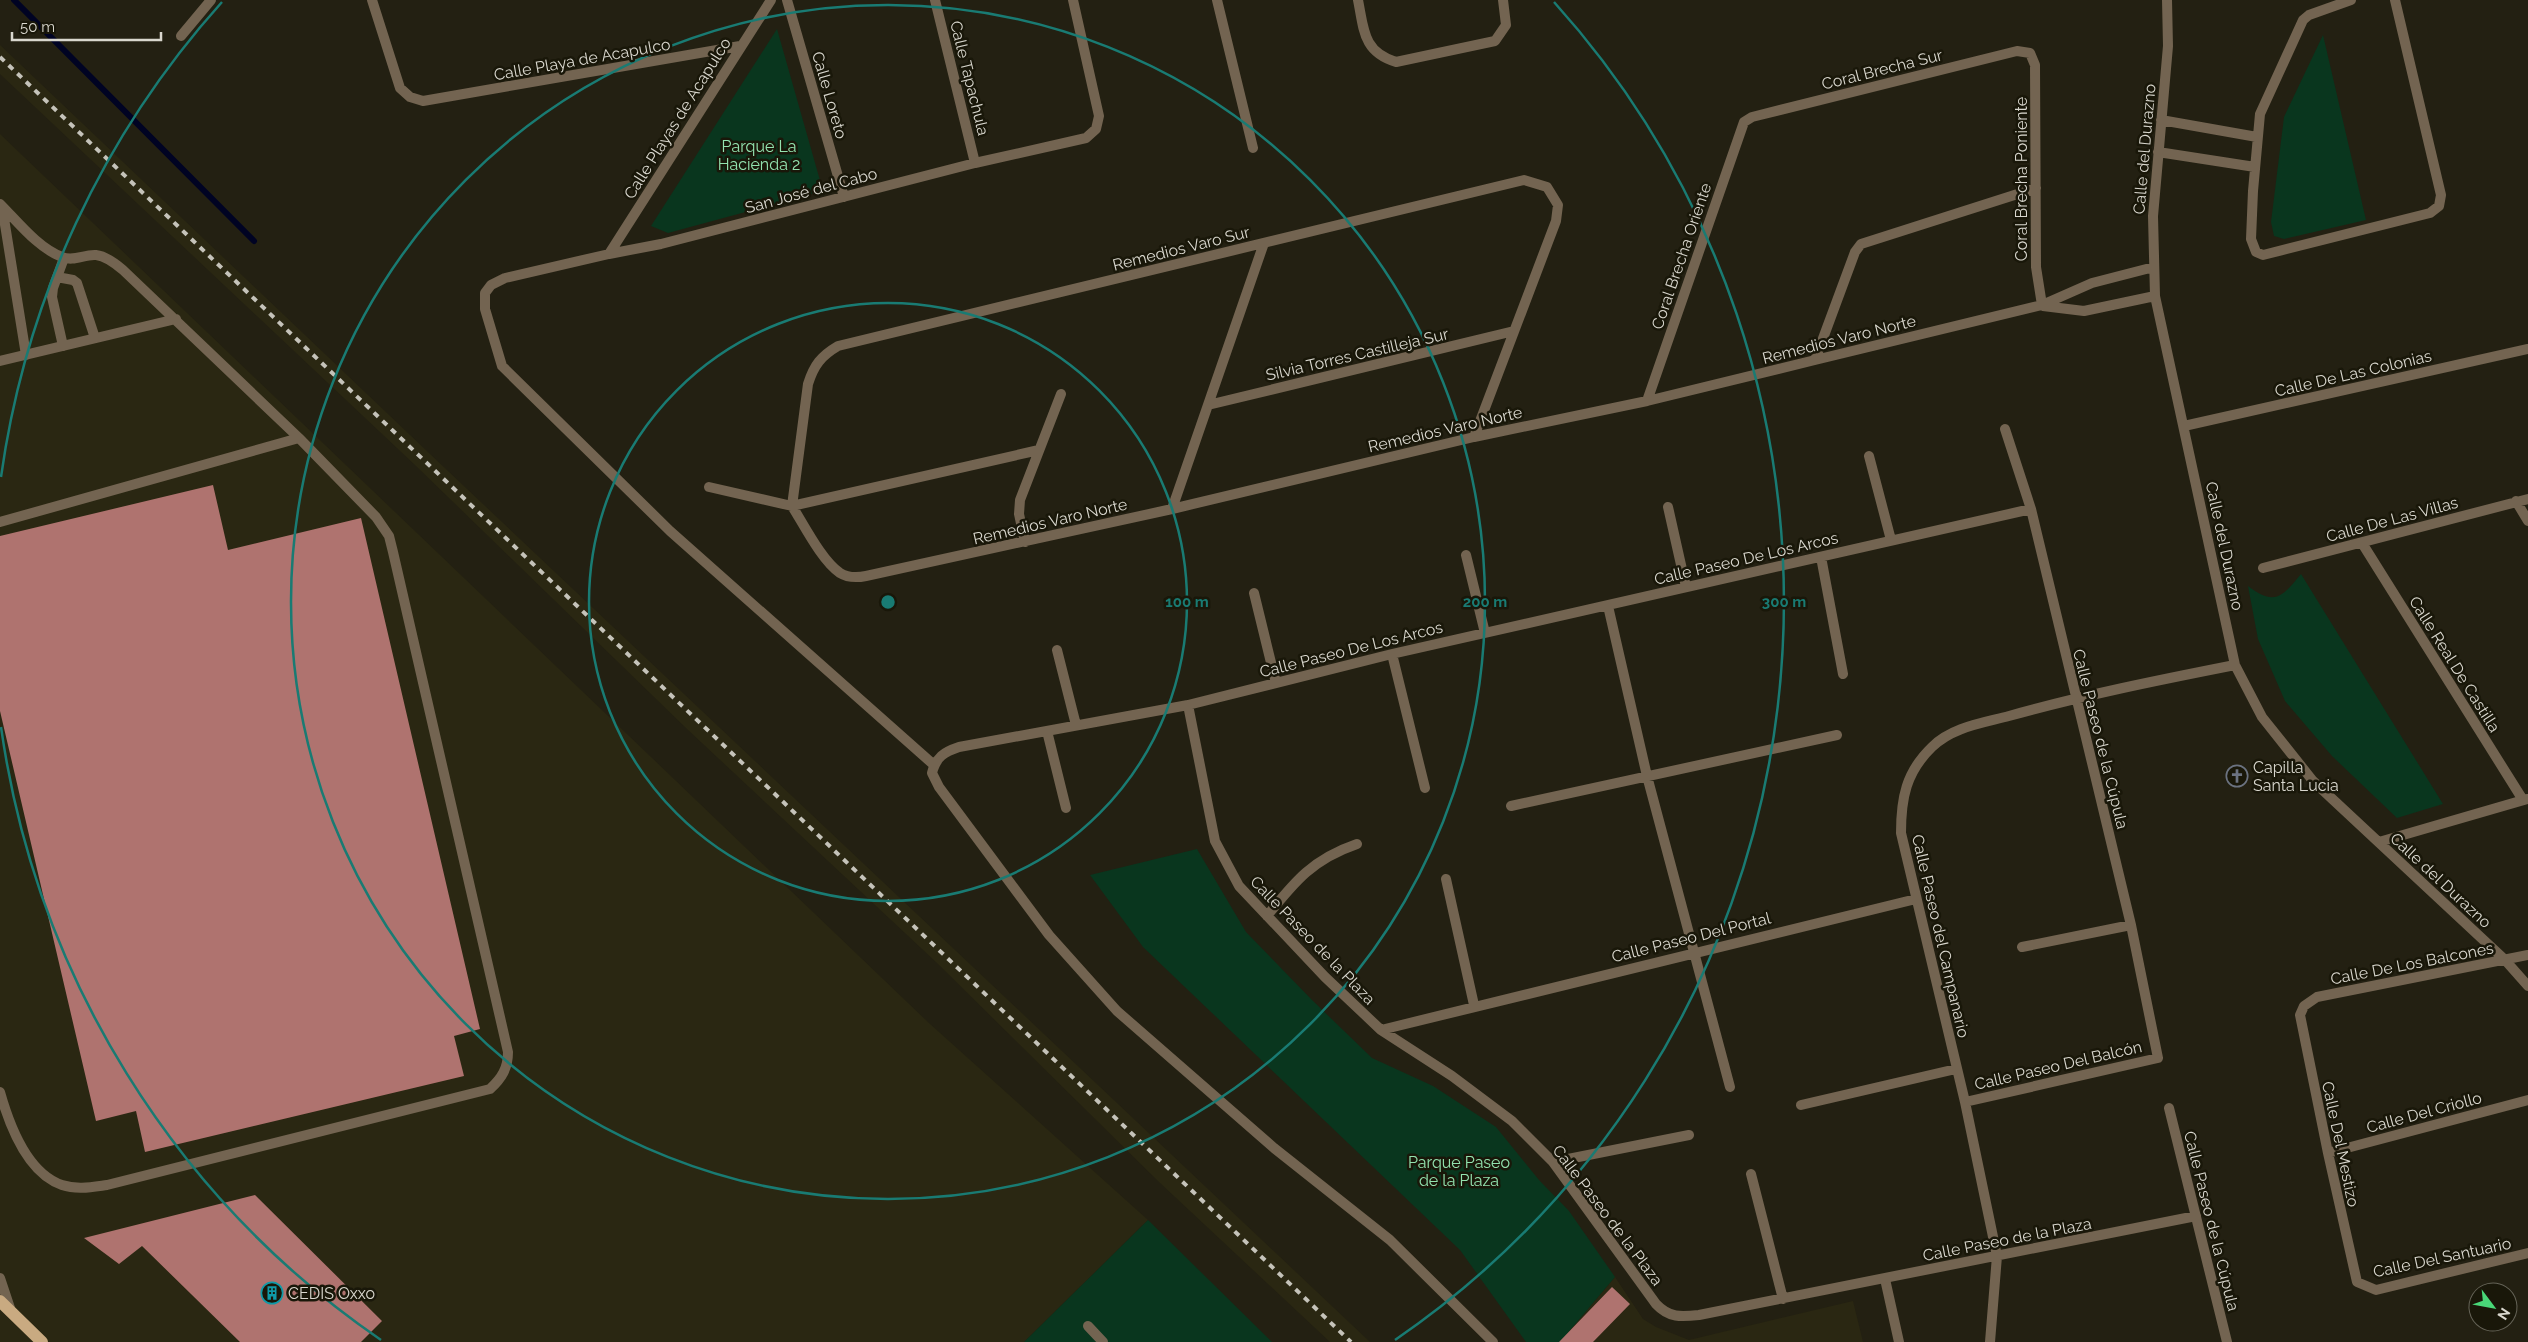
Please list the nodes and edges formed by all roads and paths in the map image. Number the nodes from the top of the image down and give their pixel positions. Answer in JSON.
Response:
{"nodes":[{"id":1,"x":211,"y":0,"type":"edge"},
{"id":2,"x":372,"y":0,"type":"edge"},
{"id":3,"x":771,"y":0,"type":"edge"},
{"id":4,"x":787,"y":0,"type":"edge"},
{"id":5,"x":935,"y":0,"type":"edge"},
{"id":6,"x":1073,"y":0,"type":"edge"},
{"id":7,"x":1217,"y":0,"type":"edge"},
{"id":8,"x":1358,"y":0,"type":"edge"},
{"id":9,"x":2167,"y":0,"type":"edge"},
{"id":10,"x":2351,"y":0,"type":"edge"},
{"id":11,"x":2395,"y":0,"type":"edge"},
{"id":12,"x":1504,"y":2,"type":"edge"},
{"id":13,"x":181,"y":36,"type":"dead end"},
{"id":14,"x":740,"y":46,"type":"junction"},
{"id":15,"x":2030,"y":53,"type":"joint"},
{"id":16,"x":2161,"y":120,"type":"junction"},
{"id":17,"x":1744,"y":122,"type":"joint"},
{"id":18,"x":2257,"y":137,"type":"junction"},
{"id":19,"x":1254,"y":148,"type":"dead end"},
{"id":20,"x":2158,"y":152,"type":"junction"},
{"id":21,"x":975,"y":163,"type":"junction"},
{"id":22,"x":2254,"y":167,"type":"junction"},
{"id":23,"x":2036,"y":188,"type":"junction"},
{"id":24,"x":844,"y":197,"type":"junction"},
{"id":25,"x":1,"y":205,"type":"edge"},
{"id":26,"x":1264,"y":243,"type":"junction"},
{"id":27,"x":609,"y":254,"type":"junction"},
{"id":28,"x":64,"y":258,"type":"junction"},
{"id":29,"x":2154,"y":267,"type":"junction"},
{"id":30,"x":56,"y":277,"type":"junction"},
{"id":31,"x":2155,"y":296,"type":"junction"},
{"id":32,"x":2042,"y":305,"type":"junction"},
{"id":33,"x":176,"y":319,"type":"junction"},
{"id":34,"x":1514,"y":332,"type":"junction"},
{"id":35,"x":95,"y":338,"type":"junction"},
{"id":36,"x":63,"y":346,"type":"junction"},
{"id":37,"x":2528,"y":349,"type":"edge"},
{"id":38,"x":26,"y":355,"type":"junction"},
{"id":39,"x":1815,"y":360,"type":"junction"},
{"id":40,"x":0,"y":361,"type":"edge"},
{"id":41,"x":1060,"y":394,"type":"dead end"},
{"id":42,"x":1646,"y":401,"type":"junction"},
{"id":43,"x":1208,"y":405,"type":"junction"},
{"id":44,"x":2184,"y":426,"type":"junction"},
{"id":45,"x":2005,"y":429,"type":"dead end"},
{"id":46,"x":1474,"y":437,"type":"junction"},
{"id":47,"x":300,"y":438,"type":"junction"},
{"id":48,"x":1039,"y":450,"type":"junction"},
{"id":49,"x":1869,"y":456,"type":"dead end"},
{"id":50,"x":709,"y":487,"type":"dead end"},
{"id":51,"x":2528,"y":499,"type":"edge"},
{"id":52,"x":2516,"y":501,"type":"junction"},
{"id":53,"x":792,"y":506,"type":"junction"},
{"id":54,"x":1668,"y":507,"type":"dead end"},
{"id":55,"x":1172,"y":509,"type":"junction"},
{"id":56,"x":2031,"y":509,"type":"junction"},
{"id":57,"x":2528,"y":521,"type":"edge"},
{"id":58,"x":0,"y":522,"type":"edge"},
{"id":59,"x":1890,"y":540,"type":"junction"},
{"id":60,"x":1024,"y":542,"type":"junction"},
{"id":61,"x":2362,"y":543,"type":"junction"},
{"id":62,"x":1466,"y":555,"type":"dead end"},
{"id":63,"x":1820,"y":557,"type":"junction"},
{"id":64,"x":2263,"y":568,"type":"dead end"},
{"id":65,"x":1686,"y":587,"type":"junction"},
{"id":66,"x":1254,"y":593,"type":"dead end"},
{"id":67,"x":1608,"y":606,"type":"junction"},
{"id":68,"x":1485,"y":633,"type":"junction"},
{"id":69,"x":1057,"y":650,"type":"dead end"},
{"id":70,"x":1392,"y":654,"type":"junction"},
{"id":71,"x":2236,"y":665,"type":"junction"},
{"id":72,"x":1843,"y":674,"type":"dead end"},
{"id":73,"x":1276,"y":683,"type":"junction"},
{"id":74,"x":2075,"y":698,"type":"junction"},
{"id":75,"x":1188,"y":705,"type":"junction"},
{"id":76,"x":1076,"y":725,"type":"junction"},
{"id":77,"x":1047,"y":731,"type":"junction"},
{"id":78,"x":1837,"y":735,"type":"dead end"},
{"id":79,"x":934,"y":765,"type":"junction"},
{"id":80,"x":1647,"y":776,"type":"junction"},
{"id":81,"x":1425,"y":788,"type":"dead end"},
{"id":82,"x":2525,"y":800,"type":"edge"},
{"id":83,"x":1511,"y":806,"type":"dead end"},
{"id":84,"x":1066,"y":808,"type":"dead end"},
{"id":85,"x":2379,"y":842,"type":"junction"},
{"id":86,"x":1356,"y":844,"type":"dead end"},
{"id":87,"x":1446,"y":879,"type":"dead end"},
{"id":88,"x":1916,"y":899,"type":"junction"},
{"id":89,"x":1267,"y":916,"type":"junction"},
{"id":90,"x":2131,"y":925,"type":"junction"},
{"id":91,"x":2022,"y":947,"type":"dead end"},
{"id":92,"x":1693,"y":952,"type":"junction"},
{"id":93,"x":2528,"y":955,"type":"edge"},
{"id":94,"x":2504,"y":960,"type":"junction"},
{"id":95,"x":2528,"y":986,"type":"edge"},
{"id":96,"x":1474,"y":1005,"type":"junction"},
{"id":97,"x":2304,"y":1006,"type":"joint"},
{"id":98,"x":1381,"y":1030,"type":"junction"},
{"id":99,"x":2158,"y":1058,"type":"joint"},
{"id":100,"x":1956,"y":1069,"type":"junction"},
{"id":101,"x":1730,"y":1087,"type":"dead end"},
{"id":102,"x":0,"y":1092,"type":"edge"},
{"id":103,"x":2528,"y":1100,"type":"edge"},
{"id":104,"x":1964,"y":1102,"type":"junction"},
{"id":105,"x":1800,"y":1105,"type":"dead end"},
{"id":106,"x":2168,"y":1108,"type":"dead end"},
{"id":107,"x":1689,"y":1135,"type":"dead end"},
{"id":108,"x":2328,"y":1153,"type":"junction"},
{"id":109,"x":1553,"y":1162,"type":"junction"},
{"id":110,"x":1751,"y":1174,"type":"dead end"},
{"id":111,"x":2196,"y":1216,"type":"junction"},
{"id":112,"x":2528,"y":1254,"type":"edge"},
{"id":113,"x":1997,"y":1256,"type":"junction"},
{"id":114,"x":0,"y":1278,"type":"edge"},
{"id":115,"x":1886,"y":1279,"type":"junction"},
{"id":116,"x":2362,"y":1286,"type":"joint"},
{"id":117,"x":1783,"y":1299,"type":"junction"},
{"id":118,"x":0,"y":1301,"type":"edge"},
{"id":119,"x":12,"y":1312,"type":"junction"},
{"id":120,"x":1088,"y":1326,"type":"dead end"},
{"id":121,"x":1992,"y":1339,"type":"edge"},
{"id":122,"x":42,"y":1342,"type":"edge"},
{"id":123,"x":1103,"y":1342,"type":"edge"},
{"id":124,"x":1493,"y":1342,"type":"edge"},
{"id":125,"x":1899,"y":1342,"type":"edge"},
{"id":126,"x":2226,"y":1342,"type":"edge"}],
"edges":[{"from":1,"to":13,"type":"street"},
{"from":2,"to":14,"type":"street","name":"Calle Playa de Acapulco"},
{"from":3,"to":14,"type":"street","name":"Calle Playas de Acapulco"},
{"from":4,"to":24,"type":"street","name":"Calle Loreto"},
{"from":5,"to":21,"type":"street","name":"Calle Tapachula"},
{"from":6,"to":21,"type":"street","name":"San José del Cabo"},
{"from":7,"to":19,"type":"street"},
{"from":8,"to":12,"type":"street"},
{"from":9,"to":16,"type":"street","name":"Calle del Durazno"},
{"from":10,"to":18,"type":"street"},
{"from":11,"to":22,"type":"street"},
{"from":14,"to":27,"type":"street","name":"Calle Playas de Acapulco"},
{"from":15,"to":17,"type":"street","name":"Coral Brecha Sur"},
{"from":15,"to":23,"type":"street","name":"Coral Brecha Poniente"},
{"from":16,"to":18,"type":"street"},
{"from":16,"to":20,"type":"street","name":"Calle del Durazno"},
{"from":17,"to":42,"type":"street","name":"Coral Brecha Oriente"},
{"from":18,"to":22,"type":"street"},
{"from":20,"to":22,"type":"street"},
{"from":20,"to":29,"type":"street","name":"Calle del Durazno"},
{"from":21,"to":24,"type":"street","name":"San José del Cabo"},
{"from":23,"to":32,"type":"street","name":"Coral Brecha Poniente"},
{"from":23,"to":39,"type":"street"},
{"from":24,"to":27,"type":"street","name":"San José del Cabo"},
{"from":25,"to":28,"type":"street"},
{"from":25,"to":38,"type":"street"},
{"from":26,"to":34,"type":"street","name":"Remedios Varo Sur"},
{"from":26,"to":43,"type":"street"},
{"from":26,"to":53,"type":"street","name":"Remedios Varo Sur"},
{"from":27,"to":79,"type":"street","name":"San José del Cabo"},
{"from":28,"to":30,"type":"street"},
{"from":28,"to":33,"type":"street"},
{"from":29,"to":31,"type":"street","name":"Calle del Durazno"},
{"from":29,"to":32,"type":"street","name":"Remedios Varo Norte"},
{"from":30,"to":35,"type":"street"},
{"from":30,"to":36,"type":"street"},
{"from":31,"to":32,"type":"street","name":"Remedios Varo Norte"},
{"from":31,"to":44,"type":"street","name":"Calle del Durazno"},
{"from":32,"to":39,"type":"street","name":"Remedios Varo Norte"},
{"from":33,"to":35,"type":"street"},
{"from":33,"to":47,"type":"street"},
{"from":34,"to":43,"type":"street","name":"Silvia Torres Castilleja Sur"},
{"from":34,"to":46,"type":"street"},
{"from":35,"to":36,"type":"street"},
{"from":36,"to":38,"type":"street"},
{"from":37,"to":44,"type":"street","name":"Calle De Las Colonias"},
{"from":38,"to":40,"type":"street"},
{"from":39,"to":42,"type":"street","name":"Remedios Varo Norte"},
{"from":41,"to":48,"type":"street"},
{"from":42,"to":46,"type":"street","name":"Remedios Varo Norte"},
{"from":43,"to":55,"type":"street"},
{"from":44,"to":71,"type":"street","name":"Calle del Durazno"},
{"from":45,"to":56,"type":"street","name":"Calle Paseo de la Cúpula"},
{"from":46,"to":55,"type":"street","name":"Remedios Varo Norte"},
{"from":47,"to":58,"type":"street"},
{"from":47,"to":102,"type":"street"},
{"from":48,"to":53,"type":"street"},
{"from":48,"to":60,"type":"street"},
{"from":49,"to":59,"type":"street"},
{"from":50,"to":53,"type":"street"},
{"from":51,"to":52,"type":"street","name":"Calle De Las Villas"},
{"from":52,"to":57,"type":"street"},
{"from":52,"to":61,"type":"street","name":"Calle De Las Villas"},
{"from":53,"to":60,"type":"street","name":"Remedios Varo Norte"},
{"from":54,"to":65,"type":"street"},
{"from":55,"to":60,"type":"street","name":"Remedios Varo Norte"},
{"from":56,"to":59,"type":"street","name":"Calle Paseo De Los Arcos"},
{"from":56,"to":74,"type":"street","name":"Calle Paseo de la Cúpula"},
{"from":59,"to":63,"type":"street","name":"Calle Paseo De Los Arcos"},
{"from":61,"to":64,"type":"street","name":"Calle De Las Villas"},
{"from":61,"to":82,"type":"street","name":"Calle Real De Castilla"},
{"from":62,"to":68,"type":"street"},
{"from":63,"to":65,"type":"street","name":"Calle Paseo De Los Arcos"},
{"from":63,"to":72,"type":"street"},
{"from":65,"to":67,"type":"street","name":"Calle Paseo De Los Arcos"},
{"from":66,"to":73,"type":"street"},
{"from":67,"to":68,"type":"street","name":"Calle Paseo De Los Arcos"},
{"from":67,"to":80,"type":"street"},
{"from":68,"to":70,"type":"street","name":"Calle Paseo De Los Arcos"},
{"from":69,"to":76,"type":"street"},
{"from":70,"to":73,"type":"street","name":"Calle Paseo De Los Arcos"},
{"from":70,"to":81,"type":"street"},
{"from":71,"to":74,"type":"street","name":"Calle Paseo del Campanario"},
{"from":71,"to":85,"type":"street","name":"Calle del Durazno"},
{"from":73,"to":75,"type":"street","name":"Calle Paseo De Los Arcos"},
{"from":74,"to":88,"type":"street","name":"Calle Paseo del Campanario"},
{"from":74,"to":90,"type":"street","name":"Calle Paseo de la Cúpula"},
{"from":75,"to":76,"type":"street","name":"Calle Paseo De Los Arcos"},
{"from":75,"to":89,"type":"street","name":"Calle Paseo de la Plaza"},
{"from":76,"to":77,"type":"street","name":"Calle Paseo De Los Arcos"},
{"from":77,"to":79,"type":"street","name":"Calle Paseo De Los Arcos"},
{"from":77,"to":84,"type":"street"},
{"from":78,"to":80,"type":"street"},
{"from":79,"to":124,"type":"street"},
{"from":80,"to":83,"type":"street"},
{"from":80,"to":92,"type":"street"},
{"from":82,"to":85,"type":"street"},
{"from":85,"to":94,"type":"street","name":"Calle del Durazno"},
{"from":86,"to":89,"type":"street"},
{"from":87,"to":96,"type":"street"},
{"from":88,"to":92,"type":"street","name":"Calle Paseo Del Portal"},
{"from":88,"to":100,"type":"street","name":"Calle Paseo del Campanario"},
{"from":89,"to":98,"type":"street","name":"Calle Paseo de la Plaza"},
{"from":90,"to":91,"type":"street"},
{"from":90,"to":99,"type":"street","name":"Calle Paseo de la Cúpula"},
{"from":92,"to":96,"type":"street","name":"Calle Paseo Del Portal"},
{"from":92,"to":101,"type":"street"},
{"from":93,"to":94,"type":"street","name":"Calle De Los Balcones"},
{"from":94,"to":95,"type":"street","name":"Calle del Durazno"},
{"from":94,"to":97,"type":"street","name":"Calle De Los Balcones"},
{"from":96,"to":98,"type":"street","name":"Calle Paseo Del Portal"},
{"from":97,"to":108,"type":"street","name":"Calle Del Mestizo"},
{"from":98,"to":109,"type":"street","name":"Calle Paseo de la Plaza"},
{"from":99,"to":104,"type":"street","name":"Calle Paseo Del Balcón"},
{"from":100,"to":104,"type":"street","name":"Calle Paseo del Campanario"},
{"from":100,"to":105,"type":"street","name":"Calle Paseo Del Balcón"},
{"from":103,"to":108,"type":"street","name":"Calle Del Criollo"},
{"from":104,"to":113,"type":"street","name":"Calle Paseo del Campanario"},
{"from":106,"to":111,"type":"street","name":"Calle Paseo de la Cúpula"},
{"from":107,"to":109,"type":"street"},
{"from":108,"to":116,"type":"street","name":"Calle Del Mestizo"},
{"from":109,"to":117,"type":"street","name":"Calle Paseo de la Plaza"},
{"from":110,"to":117,"type":"street"},
{"from":111,"to":113,"type":"street","name":"Calle Paseo de la Plaza"},
{"from":111,"to":126,"type":"street","name":"Calle Paseo de la Cúpula"},
{"from":112,"to":116,"type":"street","name":"Calle Del Santuario"},
{"from":113,"to":115,"type":"street","name":"Calle Paseo de la Plaza"},
{"from":113,"to":121,"type":"street","name":"Calle Paseo del Campanario"},
{"from":114,"to":119,"type":"street"},
{"from":115,"to":117,"type":"street","name":"Calle Paseo de la Plaza"},
{"from":115,"to":125,"type":"street"},
{"from":118,"to":119,"type":"main road"},
{"from":119,"to":122,"type":"main road"},
{"from":120,"to":123,"type":"street"}]}
